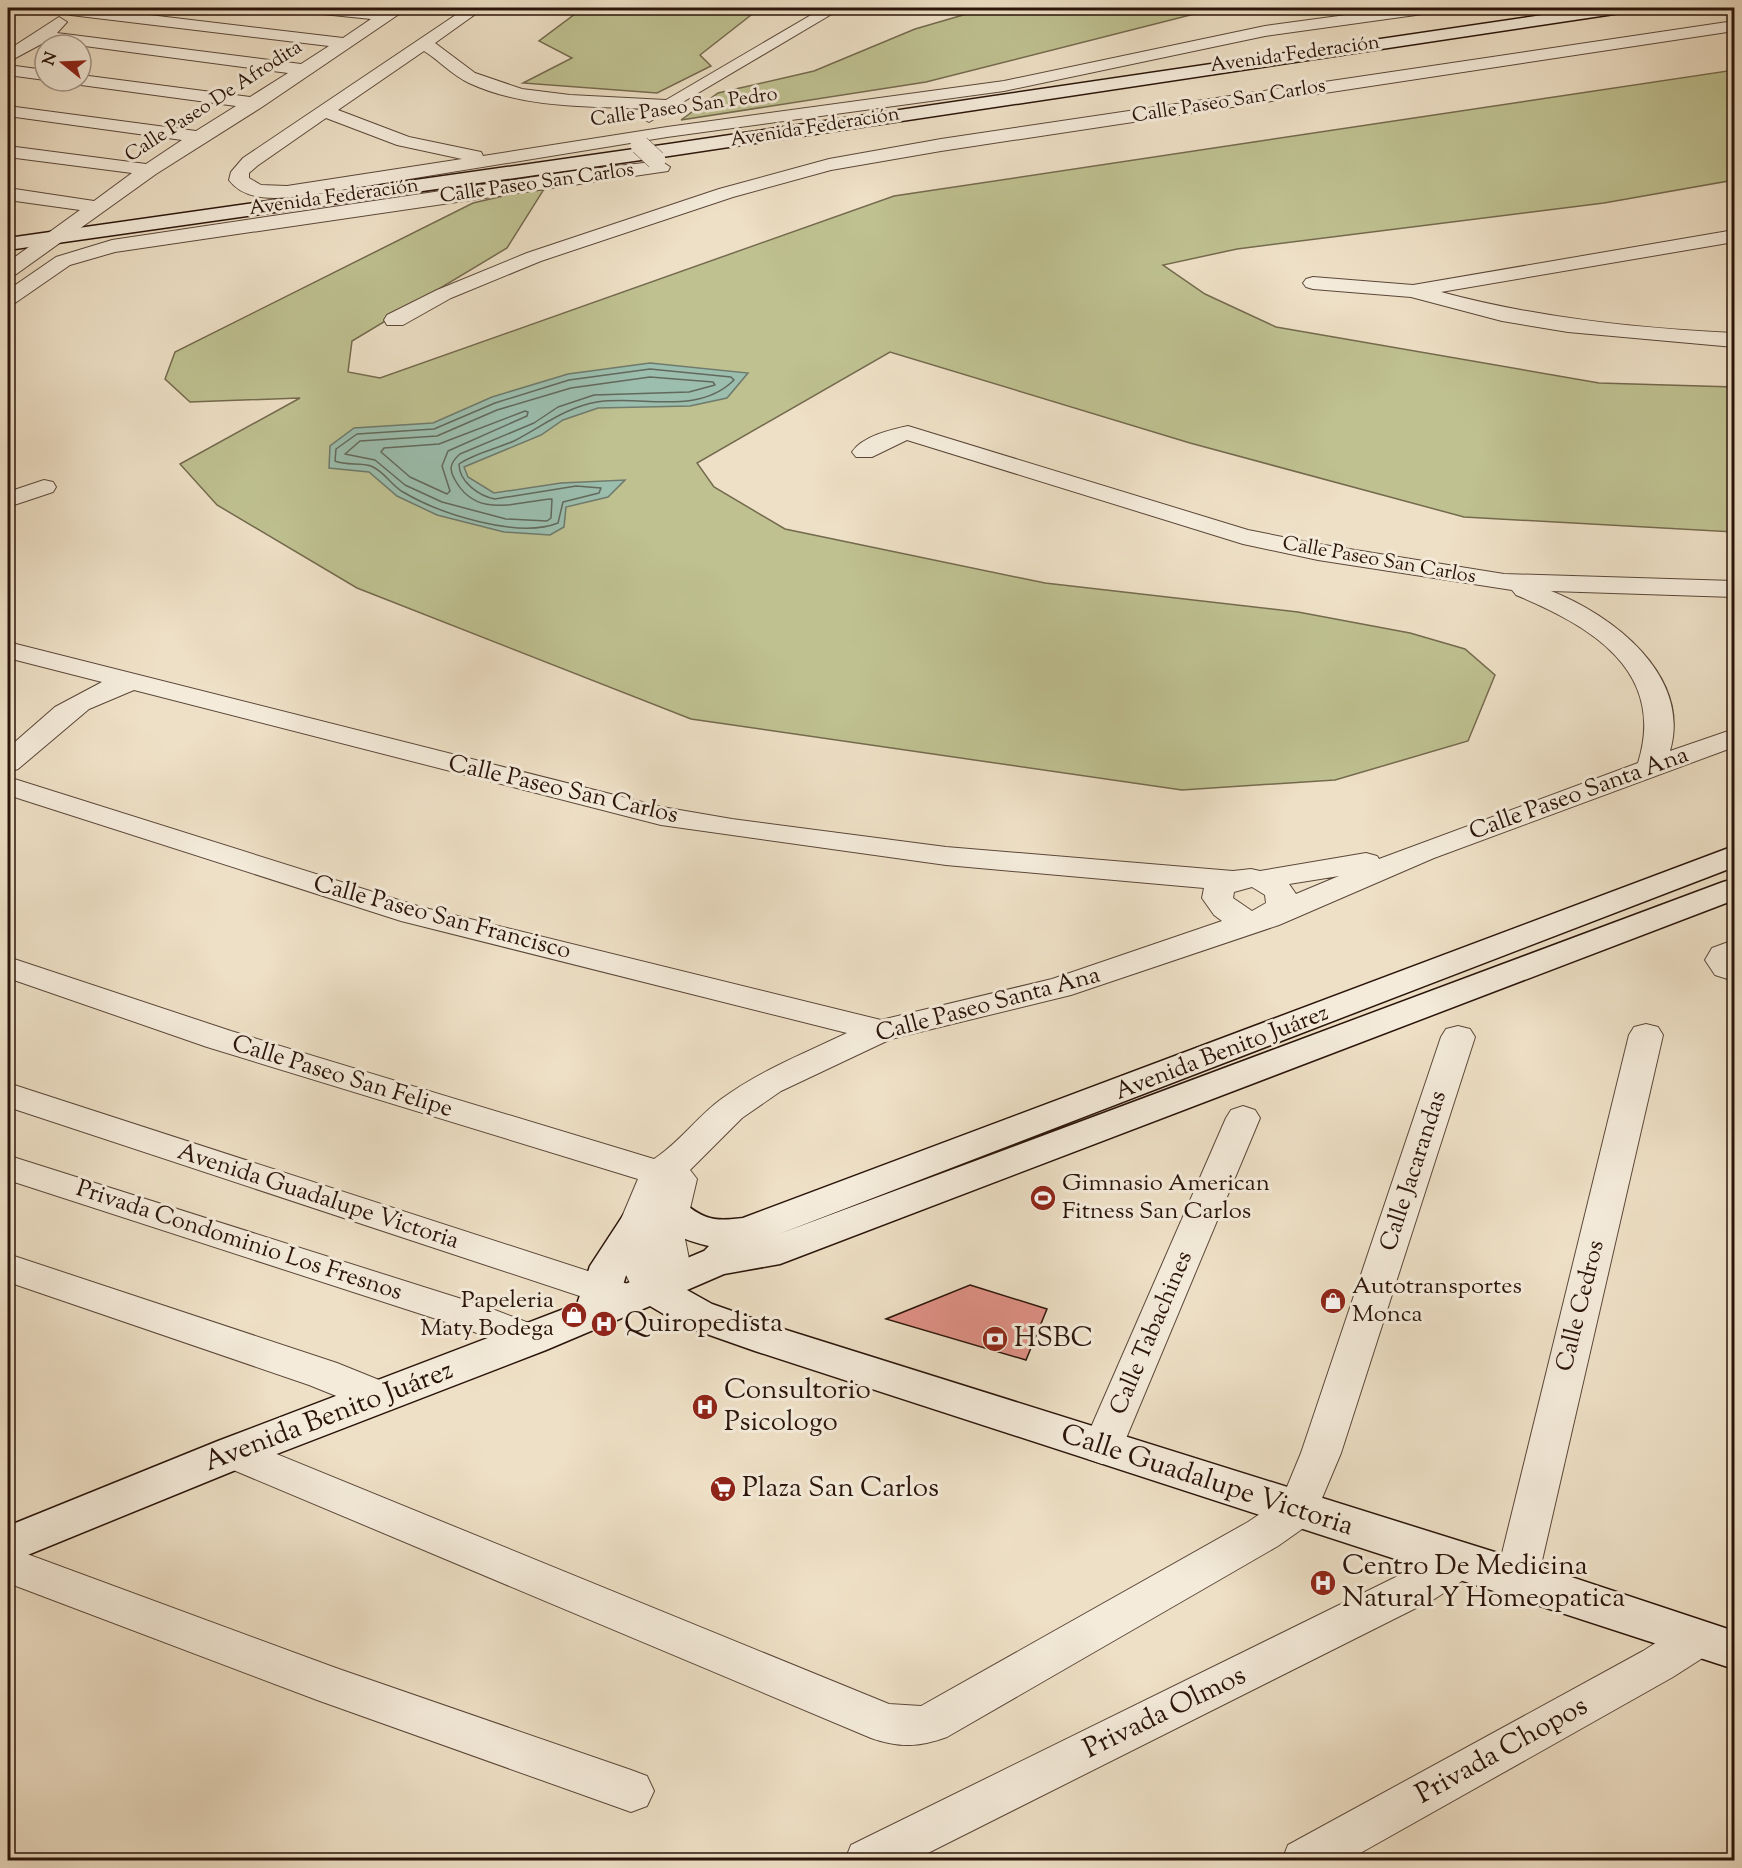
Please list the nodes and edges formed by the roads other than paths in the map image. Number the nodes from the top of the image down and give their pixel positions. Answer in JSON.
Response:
{"nodes":[{"id":1,"x":313,"y":8,"type":"edge"},
{"id":2,"x":476,"y":8,"type":"edge"},
{"id":3,"x":836,"y":8,"type":"edge"},
{"id":4,"x":1430,"y":8,"type":"edge"},
{"id":5,"x":1621,"y":8,"type":"edge"},
{"id":6,"x":72,"y":9,"type":"edge"},
{"id":7,"x":393,"y":12,"type":"edge"},
{"id":8,"x":1734,"y":26,"type":"edge"},
{"id":9,"x":47,"y":33,"type":"edge"},
{"id":10,"x":33,"y":42,"type":"edge"},
{"id":11,"x":93,"y":42,"type":"edge"},
{"id":12,"x":346,"y":44,"type":"junction"},
{"id":13,"x":424,"y":44,"type":"junction"},
{"id":14,"x":8,"y":57,"type":"edge"},
{"id":15,"x":8,"y":70,"type":"edge"},
{"id":16,"x":305,"y":70,"type":"junction"},
{"id":17,"x":33,"y":73,"type":"edge"},
{"id":18,"x":93,"y":82,"type":"edge"},
{"id":19,"x":256,"y":103,"type":"junction"},
{"id":20,"x":667,"y":105,"type":"junction"},
{"id":21,"x":8,"y":111,"type":"edge"},
{"id":22,"x":324,"y":111,"type":"junction"},
{"id":23,"x":198,"y":138,"type":"junction"},
{"id":24,"x":636,"y":141,"type":"junction"},
{"id":25,"x":8,"y":151,"type":"edge"},
{"id":26,"x":492,"y":160,"type":"junction"},
{"id":27,"x":149,"y":170,"type":"junction"},
{"id":28,"x":8,"y":194,"type":"edge"},
{"id":29,"x":96,"y":207,"type":"junction"},
{"id":30,"x":1734,"y":236,"type":"edge"},
{"id":31,"x":55,"y":237,"type":"junction"},
{"id":32,"x":9,"y":243,"type":"edge"},
{"id":33,"x":8,"y":271,"type":"edge"},
{"id":34,"x":1540,"y":271,"type":"junction"},
{"id":35,"x":1312,"y":283,"type":"dead end"},
{"id":36,"x":1412,"y":291,"type":"junction"},
{"id":37,"x":8,"y":299,"type":"edge"},
{"id":38,"x":395,"y":320,"type":"dead end"},
{"id":39,"x":1568,"y":326,"type":"junction"},
{"id":40,"x":1733,"y":339,"type":"edge"},
{"id":41,"x":864,"y":452,"type":"dead end"},
{"id":42,"x":44,"y":487,"type":"dead end"},
{"id":43,"x":8,"y":500,"type":"edge"},
{"id":44,"x":1504,"y":582,"type":"junction"},
{"id":45,"x":1609,"y":585,"type":"junction"},
{"id":46,"x":1734,"y":589,"type":"edge"},
{"id":47,"x":1598,"y":624,"type":"junction"},
{"id":48,"x":8,"y":650,"type":"edge"},
{"id":49,"x":71,"y":666,"type":"junction"},
{"id":50,"x":134,"y":682,"type":"junction"},
{"id":51,"x":68,"y":711,"type":"junction"},
{"id":52,"x":1734,"y":737,"type":"edge"},
{"id":53,"x":8,"y":763,"type":"edge"},
{"id":54,"x":1651,"y":766,"type":"junction"},
{"id":55,"x":8,"y":786,"type":"edge"},
{"id":56,"x":1423,"y":852,"type":"junction"},
{"id":57,"x":1734,"y":856,"type":"edge"},
{"id":58,"x":1734,"y":889,"type":"edge"},
{"id":59,"x":1233,"y":891,"type":"junction"},
{"id":60,"x":1269,"y":916,"type":"junction"},
{"id":61,"x":1734,"y":951,"type":"edge"},
{"id":62,"x":1152,"y":956,"type":"junction"},
{"id":63,"x":8,"y":967,"type":"edge"},
{"id":64,"x":1734,"y":971,"type":"edge"},
{"id":65,"x":881,"y":1032,"type":"junction"},
{"id":66,"x":1646,"y":1035,"type":"dead end"},
{"id":67,"x":1458,"y":1037,"type":"dead end"},
{"id":68,"x":8,"y":1095,"type":"edge"},
{"id":69,"x":1243,"y":1118,"type":"dead end"},
{"id":70,"x":13,"y":1169,"type":"dead end"},
{"id":71,"x":665,"y":1189,"type":"junction"},
{"id":72,"x":747,"y":1231,"type":"junction"},
{"id":73,"x":718,"y":1261,"type":"junction"},
{"id":74,"x":8,"y":1268,"type":"edge"},
{"id":75,"x":638,"y":1296,"type":"junction"},
{"id":76,"x":532,"y":1339,"type":"junction"},
{"id":77,"x":380,"y":1396,"type":"junction"},
{"id":78,"x":1102,"y":1448,"type":"junction"},
{"id":79,"x":233,"y":1453,"type":"junction"},
{"id":80,"x":1298,"y":1510,"type":"junction"},
{"id":81,"x":8,"y":1545,"type":"edge"},
{"id":82,"x":1459,"y":1561,"type":"junction"},
{"id":83,"x":8,"y":1565,"type":"edge"},
{"id":84,"x":1516,"y":1578,"type":"junction"},
{"id":85,"x":1716,"y":1645,"type":"edge"},
{"id":86,"x":631,"y":1791,"type":"dead end"},
{"id":87,"x":868,"y":1860,"type":"edge"},
{"id":88,"x":1305,"y":1860,"type":"edge"}],
"edges":[{"from":1,"to":7,"type":"street"},
{"from":2,"to":13,"type":"street","name":"Calle Paseo San Pedro"},
{"from":3,"to":20,"type":"street"},
{"from":4,"to":24,"type":"street","name":"Calle Paseo San Pedro"},
{"from":5,"to":31,"type":"main road","name":"Avenida Federación"},
{"from":6,"to":9,"type":"street"},
{"from":6,"to":12,"type":"street"},
{"from":7,"to":12,"type":"street","name":"Calle Paseo De Afrodita"},
{"from":8,"to":38,"type":"street","name":"Calle Paseo San Carlos"},
{"from":10,"to":14,"type":"street"},
{"from":11,"to":16,"type":"street"},
{"from":12,"to":16,"type":"street","name":"Calle Paseo De Afrodita"},
{"from":13,"to":20,"type":"street"},
{"from":13,"to":22,"type":"street","name":"Calle Paseo San Pedro"},
{"from":15,"to":17,"type":"street"},
{"from":16,"to":19,"type":"street","name":"Calle Paseo De Afrodita"},
{"from":18,"to":19,"type":"street"},
{"from":19,"to":23,"type":"street","name":"Calle Paseo De Afrodita"},
{"from":20,"to":24,"type":"street"},
{"from":21,"to":23,"type":"street"},
{"from":22,"to":26,"type":"street"},
{"from":22,"to":26,"type":"street","name":"Calle Paseo San Pedro"},
{"from":23,"to":27,"type":"street","name":"Calle Paseo De Afrodita"},
{"from":24,"to":26,"type":"street","name":"Calle Paseo San Pedro"},
{"from":24,"to":37,"type":"street","name":"Calle Paseo San Carlos","bridge":true},
{"from":25,"to":27,"type":"street"},
{"from":27,"to":29,"type":"street","name":"Calle Paseo De Afrodita"},
{"from":28,"to":29,"type":"street"},
{"from":29,"to":31,"type":"street","name":"Calle Paseo De Afrodita"},
{"from":30,"to":34,"type":"street"},
{"from":31,"to":32,"type":"main road","name":"Avenida Federación"},
{"from":31,"to":33,"type":"street","name":"Calle Paseo De Afrodita"},
{"from":34,"to":36,"type":"street"},
{"from":34,"to":39,"type":"street"},
{"from":35,"to":36,"type":"street"},
{"from":36,"to":39,"type":"street"},
{"from":39,"to":40,"type":"street"},
{"from":41,"to":44,"type":"street","name":"Calle Paseo San Carlos"},
{"from":42,"to":43,"type":"street"},
{"from":44,"to":45,"type":"street","name":"Calle Paseo San Carlos"},
{"from":44,"to":47,"type":"street"},
{"from":45,"to":46,"type":"street","name":"Calle Paseo San Carlos"},
{"from":45,"to":47,"type":"street"},
{"from":47,"to":54,"type":"street"},
{"from":48,"to":49,"type":"street","name":"Calle Paseo San Carlos"},
{"from":49,"to":50,"type":"street","name":"Calle Paseo San Carlos"},
{"from":49,"to":51,"type":"street"},
{"from":50,"to":51,"type":"street"},
{"from":50,"to":59,"type":"street","name":"Calle Paseo San Carlos"},
{"from":51,"to":53,"type":"street"},
{"from":52,"to":54,"type":"street","name":"Calle Paseo Santa Ana"},
{"from":54,"to":56,"type":"street","name":"Calle Paseo Santa Ana"},
{"from":55,"to":65,"type":"street","name":"Calle Paseo San Francisco"},
{"from":56,"to":59,"type":"street","name":"Calle Paseo Santa Ana"},
{"from":56,"to":60,"type":"street","name":"Calle Paseo Santa Ana"},
{"from":57,"to":72,"type":"main road","name":"Avenida Benito Juárez"},
{"from":58,"to":73,"type":"main road","name":"Avenida Benito Juárez"},
{"from":59,"to":60,"type":"street","name":"Calle Paseo San Carlos"},
{"from":59,"to":60,"type":"street"},
{"from":59,"to":62,"type":"street","name":"Calle Paseo Santa Ana"},
{"from":60,"to":62,"type":"street","name":"Calle Paseo Santa Ana"},
{"from":61,"to":64,"type":"street"},
{"from":62,"to":65,"type":"street","name":"Calle Paseo Santa Ana"},
{"from":63,"to":71,"type":"street","name":"Calle Paseo San Felipe"},
{"from":65,"to":71,"type":"street","name":"Calle Paseo Santa Ana"},
{"from":66,"to":84,"type":"street","name":"Calle Cedros"},
{"from":67,"to":80,"type":"street","name":"Calle Jacarandas"},
{"from":68,"to":75,"type":"street","name":"Avenida Guadalupe Victoria"},
{"from":69,"to":78,"type":"street","name":"Calle Tabachines"},
{"from":70,"to":76,"type":"street","name":"Privada Condominio Los Fresnos"},
{"from":71,"to":72,"type":"main road"},
{"from":71,"to":75,"type":"street"},
{"from":71,"to":75,"type":"main road"},
{"from":72,"to":73,"type":"main road","name":"Avenida Benito Juárez"},
{"from":73,"to":75,"type":"main road","name":"Avenida Benito Juárez"},
{"from":74,"to":77,"type":"street"},
{"from":75,"to":76,"type":"main road","name":"Avenida Benito Juárez"},
{"from":75,"to":78,"type":"main road","name":"Calle Guadalupe Victoria"},
{"from":76,"to":77,"type":"main road","name":"Avenida Benito Juárez"},
{"from":77,"to":79,"type":"main road","name":"Avenida Benito Juárez"},
{"from":78,"to":80,"type":"main road","name":"Calle Guadalupe Victoria"},
{"from":79,"to":80,"type":"street"},
{"from":79,"to":81,"type":"main road","name":"Avenida Benito Juárez"},
{"from":80,"to":82,"type":"main road","name":"Calle Guadalupe Victoria"},
{"from":82,"to":84,"type":"main road","name":"Calle Guadalupe Victoria"},
{"from":82,"to":87,"type":"street","name":"Privada Olmos"},
{"from":83,"to":86,"type":"street"},
{"from":84,"to":85,"type":"main road","name":"Calle Guadalupe Victoria"},
{"from":85,"to":88,"type":"street","name":"Privada Chopos"}]}
